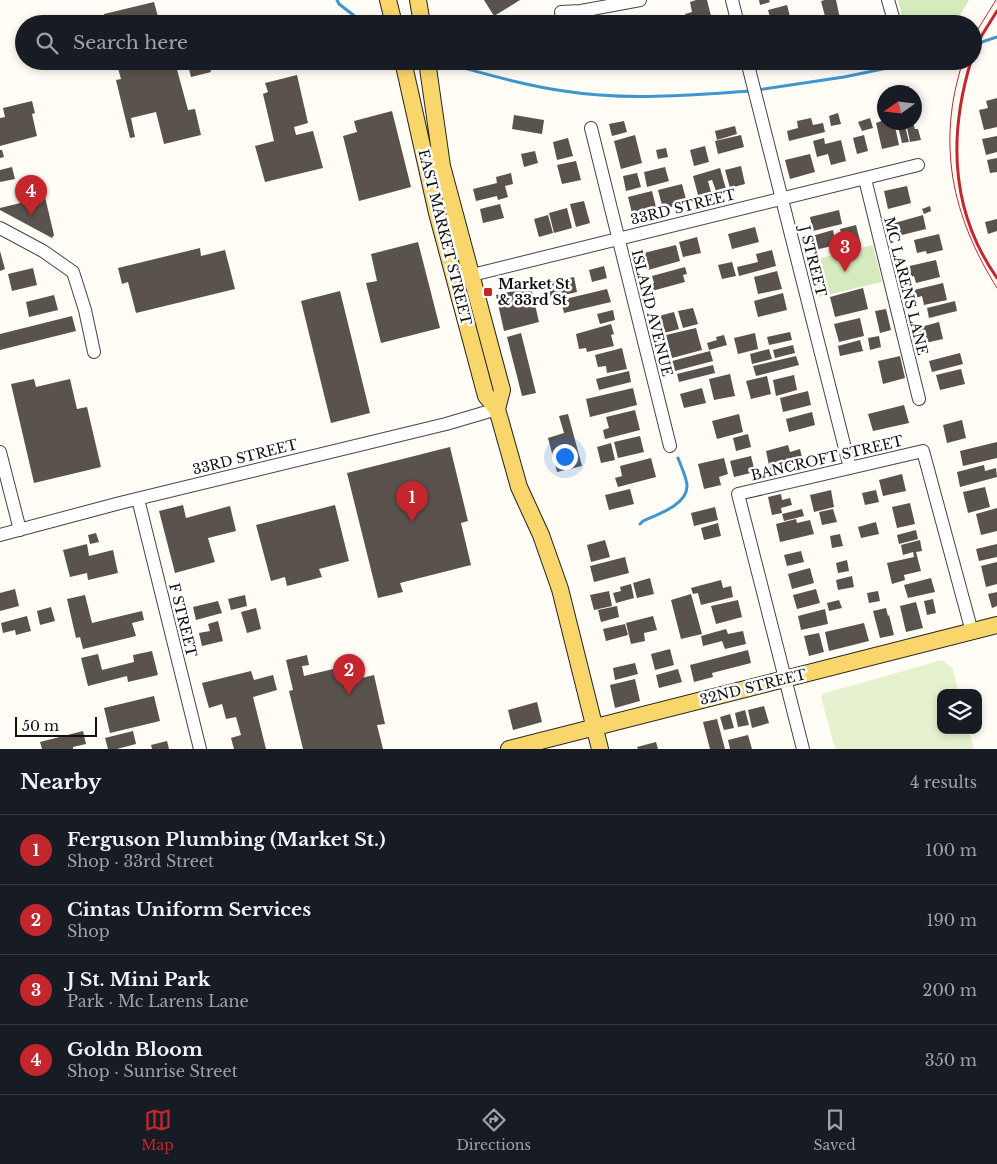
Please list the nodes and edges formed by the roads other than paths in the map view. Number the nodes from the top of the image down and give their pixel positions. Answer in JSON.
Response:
{"nodes":[{"id":1,"x":388,"y":0,"type":"edge"},
{"id":2,"x":418,"y":0,"type":"edge"},
{"id":3,"x":640,"y":0,"type":"edge"},
{"id":4,"x":732,"y":0,"type":"edge"},
{"id":5,"x":888,"y":0,"type":"edge"},
{"id":6,"x":392,"y":15,"type":"edge"},
{"id":7,"x":420,"y":15,"type":"edge"},
{"id":8,"x":571,"y":15,"type":"edge"},
{"id":9,"x":736,"y":15,"type":"edge"},
{"id":10,"x":892,"y":15,"type":"edge"},
{"id":11,"x":406,"y":70,"type":"edge"},
{"id":12,"x":428,"y":70,"type":"edge"},
{"id":13,"x":749,"y":70,"type":"edge"},
{"id":14,"x":591,"y":128,"type":"dead end"},
{"id":15,"x":918,"y":166,"type":"dead end"},
{"id":16,"x":865,"y":179,"type":"junction"},
{"id":17,"x":782,"y":199,"type":"junction"},
{"id":18,"x":0,"y":228,"type":"edge"},
{"id":19,"x":618,"y":238,"type":"junction"},
{"id":20,"x":471,"y":276,"type":"junction"},
{"id":21,"x":454,"y":280,"type":"junction"},
{"id":22,"x":94,"y":352,"type":"dead end"},
{"id":23,"x":919,"y":399,"type":"dead end"},
{"id":24,"x":497,"y":409,"type":"junction"},
{"id":25,"x":670,"y":446,"type":"dead end"},
{"id":26,"x":0,"y":452,"type":"edge"},
{"id":27,"x":850,"y":468,"type":"junction"},
{"id":28,"x":138,"y":498,"type":"junction"},
{"id":29,"x":20,"y":530,"type":"junction"},
{"id":30,"x":0,"y":535,"type":"edge"},
{"id":31,"x":997,"y":625,"type":"edge"},
{"id":32,"x":972,"y":632,"type":"junction"},
{"id":33,"x":785,"y":679,"type":"junction"},
{"id":34,"x":594,"y":728,"type":"junction"},
{"id":35,"x":200,"y":749,"type":"edge"},
{"id":36,"x":509,"y":749,"type":"edge"},
{"id":37,"x":600,"y":749,"type":"edge"},
{"id":38,"x":803,"y":749,"type":"edge"}],
"edges":[{"from":1,"to":6,"type":"main road"},
{"from":2,"to":7,"type":"main road"},
{"from":3,"to":8,"type":"street"},
{"from":4,"to":9,"type":"street"},
{"from":5,"to":10,"type":"street"},
{"from":11,"to":21,"type":"main road","name":"EAST MARKET STREET"},
{"from":12,"to":20,"type":"main road","name":"EAST MARKET STREET"},
{"from":13,"to":17,"type":"street","name":"J STREET"},
{"from":14,"to":19,"type":"street","name":"ISLAND AVENUE"},
{"from":15,"to":16,"type":"street","name":"33RD STREET"},
{"from":16,"to":17,"type":"street","name":"33RD STREET"},
{"from":16,"to":23,"type":"street","name":"MC LARENS LANE"},
{"from":17,"to":19,"type":"street","name":"33RD STREET"},
{"from":17,"to":27,"type":"street","name":"J STREET"},
{"from":18,"to":22,"type":"street"},
{"from":19,"to":20,"type":"street","name":"33RD STREET"},
{"from":19,"to":25,"type":"street","name":"ISLAND AVENUE"},
{"from":20,"to":21,"type":"street","name":"33RD STREET"},
{"from":20,"to":24,"type":"main road","name":"EAST MARKET STREET"},
{"from":21,"to":24,"type":"main road","name":"EAST MARKET STREET"},
{"from":24,"to":28,"type":"street","name":"33RD STREET"},
{"from":24,"to":34,"type":"main road","name":"EAST MARKET STREET"},
{"from":26,"to":29,"type":"street"},
{"from":27,"to":32,"type":"street","name":"BANCROFT STREET"},
{"from":27,"to":33,"type":"street","name":"BANCROFT STREET"},
{"from":28,"to":29,"type":"street","name":"33RD STREET"},
{"from":28,"to":35,"type":"street","name":"F STREET"},
{"from":29,"to":30,"type":"street","name":"33RD STREET"},
{"from":31,"to":32,"type":"main road","name":"32ND STREET"},
{"from":32,"to":33,"type":"main road","name":"32ND STREET"},
{"from":33,"to":34,"type":"main road","name":"32ND STREET"},
{"from":33,"to":38,"type":"street"},
{"from":34,"to":36,"type":"main road","name":"32ND STREET"},
{"from":34,"to":37,"type":"main road","name":"EAST MARKET STREET"}]}
